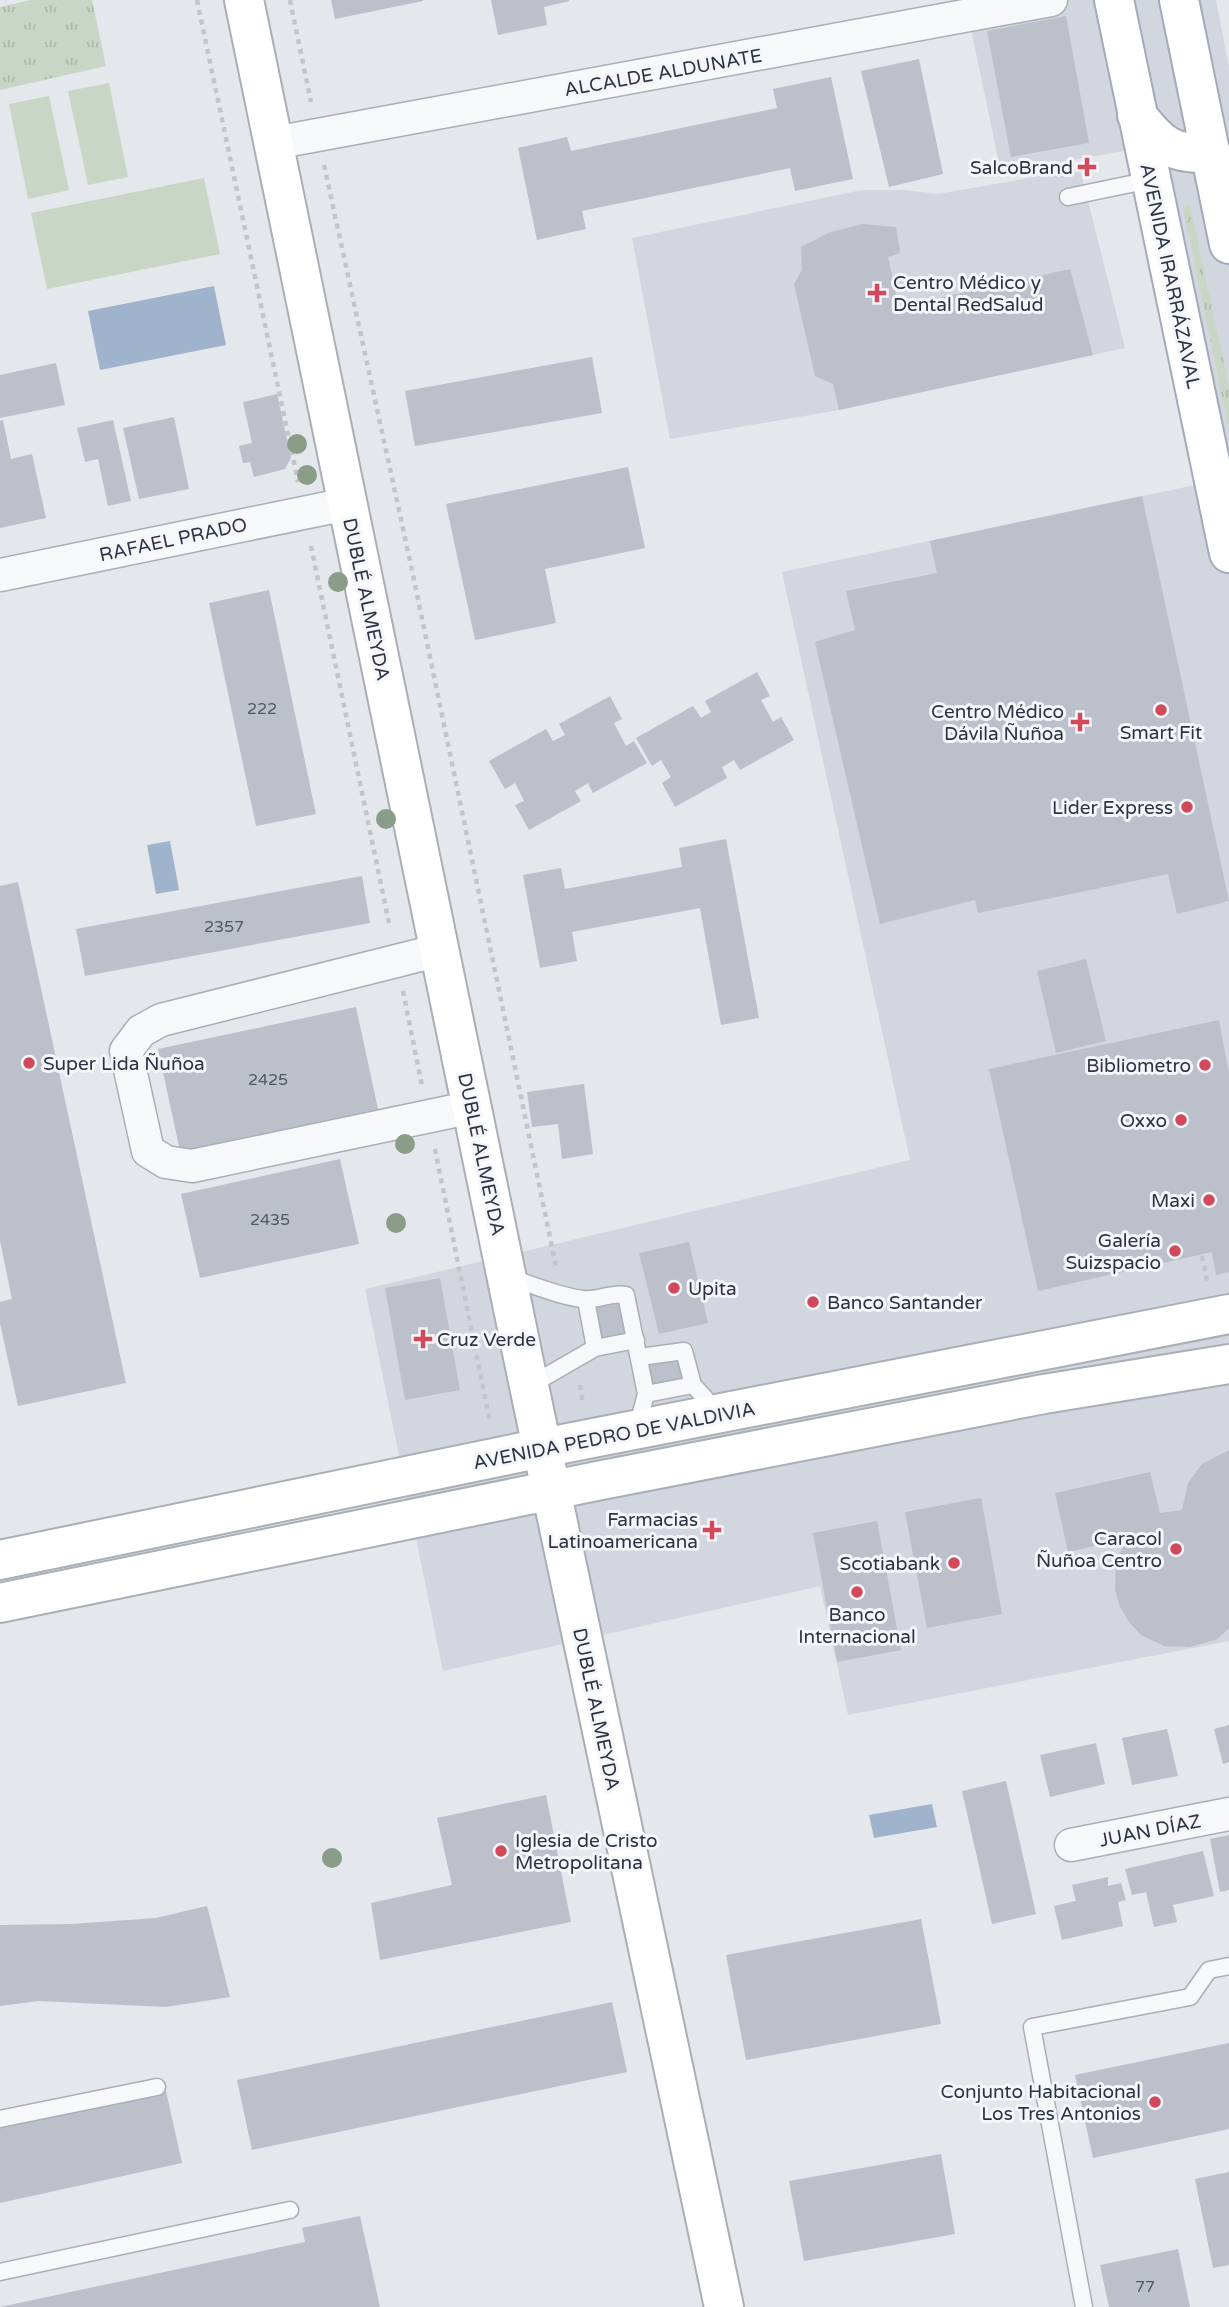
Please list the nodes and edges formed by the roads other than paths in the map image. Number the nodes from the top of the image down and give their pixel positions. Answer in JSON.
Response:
{"nodes":[{"id":1,"x":244,"y":0,"type":"edge"},
{"id":2,"x":1051,"y":0,"type":"edge"},
{"id":3,"x":1114,"y":0,"type":"edge"},
{"id":4,"x":1179,"y":0,"type":"edge"},
{"id":5,"x":1137,"y":115,"type":"junction"},
{"id":6,"x":274,"y":144,"type":"junction"},
{"id":7,"x":1220,"y":152,"type":"edge"},
{"id":8,"x":1150,"y":180,"type":"junction"},
{"id":9,"x":1068,"y":197,"type":"dead end"},
{"id":10,"x":1229,"y":244,"type":"edge"},
{"id":11,"x":347,"y":504,"type":"junction"},
{"id":12,"x":1229,"y":552,"type":"edge"},
{"id":13,"x":0,"y":575,"type":"edge"},
{"id":14,"x":440,"y":950,"type":"junction"},
{"id":15,"x":473,"y":1107,"type":"junction"},
{"id":16,"x":507,"y":1276,"type":"junction"},
{"id":17,"x":1218,"y":1299,"type":"edge"},
{"id":18,"x":586,"y":1300,"type":"junction"},
{"id":19,"x":636,"y":1340,"type":"junction"},
{"id":20,"x":595,"y":1348,"type":"junction"},
{"id":21,"x":640,"y":1357,"type":"junction"},
{"id":22,"x":1229,"y":1364,"type":"edge"},
{"id":23,"x":529,"y":1386,"type":"junction"},
{"id":24,"x":646,"y":1394,"type":"junction"},
{"id":25,"x":701,"y":1401,"type":"junction"},
{"id":26,"x":636,"y":1430,"type":"junction"},
{"id":27,"x":542,"y":1448,"type":"junction"},
{"id":28,"x":551,"y":1489,"type":"junction"},
{"id":29,"x":0,"y":1560,"type":"edge"},
{"id":30,"x":0,"y":1602,"type":"edge"},
{"id":31,"x":1229,"y":1814,"type":"edge"},
{"id":32,"x":1071,"y":1845,"type":"dead end"},
{"id":33,"x":1229,"y":1966,"type":"edge"},
{"id":34,"x":157,"y":2087,"type":"dead end"},
{"id":35,"x":0,"y":2119,"type":"edge"},
{"id":36,"x":290,"y":2210,"type":"dead end"},
{"id":37,"x":0,"y":2272,"type":"edge"},
{"id":38,"x":724,"y":2307,"type":"edge"},
{"id":39,"x":1084,"y":2307,"type":"edge"}],
"edges":[{"from":1,"to":6,"type":"main road","name":"DUBLÉ ALMEYDA"},
{"from":2,"to":6,"type":"street","name":"ALCALDE ALDUNATE"},
{"from":3,"to":5,"type":"main road","name":"AVENIDA IRARRÁZAVAL"},
{"from":4,"to":7,"type":"main road"},
{"from":5,"to":7,"type":"main road"},
{"from":5,"to":8,"type":"main road","name":"AVENIDA IRARRÁZAVAL"},
{"from":6,"to":11,"type":"main road","name":"DUBLÉ ALMEYDA"},
{"from":7,"to":10,"type":"main road"},
{"from":8,"to":9,"type":"lane"},
{"from":8,"to":12,"type":"main road","name":"AVENIDA IRARRÁZAVAL"},
{"from":11,"to":13,"type":"street","name":"RAFAEL PRADO"},
{"from":11,"to":14,"type":"main road","name":"DUBLÉ ALMEYDA"},
{"from":14,"to":15,"type":"main road","name":"DUBLÉ ALMEYDA"},
{"from":14,"to":15,"type":"street"},
{"from":15,"to":16,"type":"main road","name":"DUBLÉ ALMEYDA"},
{"from":16,"to":18,"type":"lane"},
{"from":16,"to":23,"type":"main road","name":"DUBLÉ ALMEYDA"},
{"from":17,"to":25,"type":"main road","name":"AVENIDA PEDRO DE VALDIVIA"},
{"from":18,"to":19,"type":"lane"},
{"from":18,"to":20,"type":"lane"},
{"from":19,"to":20,"type":"lane"},
{"from":19,"to":21,"type":"lane"},
{"from":20,"to":23,"type":"lane"},
{"from":21,"to":24,"type":"lane"},
{"from":21,"to":25,"type":"lane"},
{"from":22,"to":28,"type":"main road"},
{"from":23,"to":27,"type":"main road","name":"DUBLÉ ALMEYDA"},
{"from":24,"to":25,"type":"lane"},
{"from":24,"to":26,"type":"lane"},
{"from":25,"to":26,"type":"main road","name":"AVENIDA PEDRO DE VALDIVIA"},
{"from":26,"to":27,"type":"main road","name":"AVENIDA PEDRO DE VALDIVIA"},
{"from":27,"to":28,"type":"main road","name":"DUBLÉ ALMEYDA"},
{"from":27,"to":29,"type":"main road","name":"AVENIDA PEDRO DE VALDIVIA"},
{"from":28,"to":30,"type":"main road"},
{"from":28,"to":38,"type":"main road","name":"DUBLÉ ALMEYDA"},
{"from":31,"to":32,"type":"street","name":"JUAN DÍAZ"},
{"from":33,"to":39,"type":"lane"},
{"from":34,"to":35,"type":"lane"},
{"from":36,"to":37,"type":"lane"}]}
